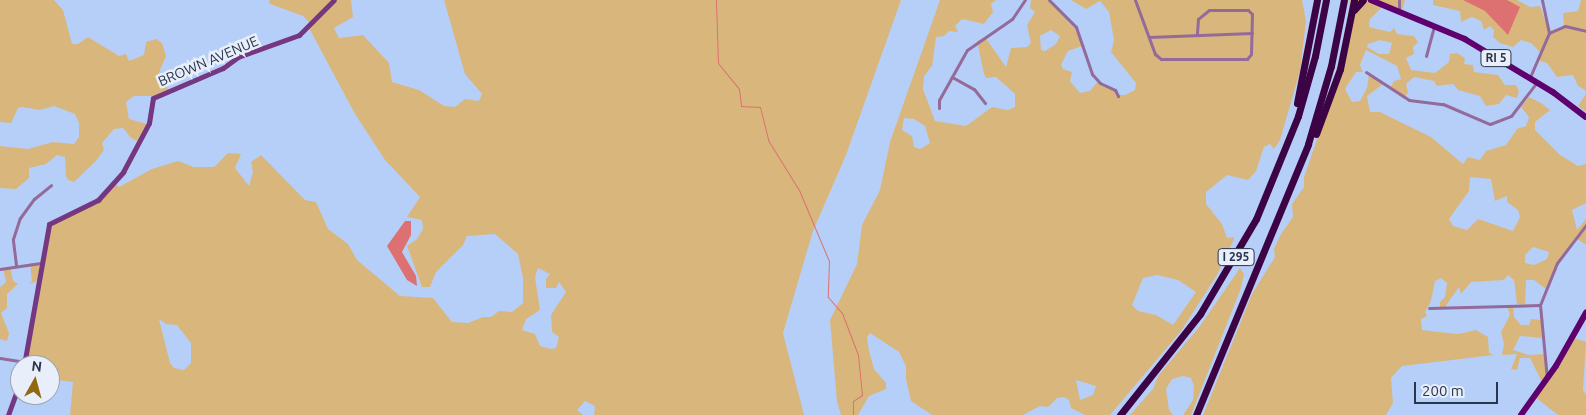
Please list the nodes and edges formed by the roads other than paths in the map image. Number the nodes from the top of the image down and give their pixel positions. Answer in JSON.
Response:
{"nodes":[{"id":1,"x":334,"y":0,"type":"edge"},
{"id":2,"x":1025,"y":0,"type":"edge"},
{"id":3,"x":1049,"y":0,"type":"edge"},
{"id":4,"x":1135,"y":0,"type":"edge"},
{"id":5,"x":1316,"y":0,"type":"edge"},
{"id":6,"x":1326,"y":0,"type":"edge"},
{"id":7,"x":1344,"y":0,"type":"edge"},
{"id":8,"x":1354,"y":0,"type":"edge"},
{"id":9,"x":1364,"y":0,"type":"edge"},
{"id":10,"x":1371,"y":0,"type":"edge"},
{"id":11,"x":1399,"y":0,"type":"edge"},
{"id":12,"x":1542,"y":0,"type":"edge"},
{"id":13,"x":1399,"y":10,"type":"junction"},
{"id":14,"x":1350,"y":24,"type":"junction"},
{"id":15,"x":1434,"y":25,"type":"junction"},
{"id":16,"x":1549,"y":32,"type":"junction"},
{"id":17,"x":1586,"y":32,"type":"edge"},
{"id":18,"x":1252,"y":33,"type":"junction"},
{"id":19,"x":1197,"y":34,"type":"junction"},
{"id":20,"x":1150,"y":36,"type":"junction"},
{"id":21,"x":1426,"y":56,"type":"dead end"},
{"id":22,"x":1366,"y":72,"type":"dead end"},
{"id":23,"x":952,"y":77,"type":"junction"},
{"id":24,"x":1530,"y":78,"type":"junction"},
{"id":25,"x":1537,"y":82,"type":"junction"},
{"id":26,"x":1118,"y":96,"type":"dead end"},
{"id":27,"x":986,"y":103,"type":"dead end"},
{"id":28,"x":939,"y":108,"type":"dead end"},
{"id":29,"x":1586,"y":117,"type":"edge"},
{"id":30,"x":1299,"y":168,"type":"junction"},
{"id":31,"x":1277,"y":173,"type":"junction"},
{"id":32,"x":51,"y":185,"type":"dead end"},
{"id":33,"x":1586,"y":225,"type":"edge"},
{"id":34,"x":41,"y":263,"type":"junction"},
{"id":35,"x":16,"y":265,"type":"junction"},
{"id":36,"x":0,"y":269,"type":"edge"},
{"id":37,"x":1540,"y":305,"type":"junction"},
{"id":38,"x":1429,"y":308,"type":"dead end"},
{"id":39,"x":1586,"y":313,"type":"edge"},
{"id":40,"x":26,"y":355,"type":"edge"},
{"id":41,"x":1547,"y":379,"type":"junction"},
{"id":42,"x":1120,"y":415,"type":"edge"},
{"id":43,"x":1196,"y":415,"type":"edge"},
{"id":44,"x":1521,"y":415,"type":"edge"}],
"edges":[{"from":1,"to":34,"type":"street","name":"BROWN AVENUE"},
{"from":2,"to":23,"type":"street"},
{"from":3,"to":26,"type":"street"},
{"from":4,"to":20,"type":"street"},
{"from":5,"to":31,"type":"highway"},
{"from":6,"to":31,"type":"highway","number":"I 295"},
{"from":7,"to":30,"type":"highway","number":"I 295"},
{"from":8,"to":14,"type":"highway"},
{"from":9,"to":14,"type":"highway"},
{"from":10,"to":13,"type":"main road","number":"RI 5"},
{"from":11,"to":13,"type":"street"},
{"from":12,"to":16,"type":"street"},
{"from":13,"to":15,"type":"main road","number":"RI 5"},
{"from":14,"to":30,"type":"highway"},
{"from":15,"to":21,"type":"street"},
{"from":15,"to":24,"type":"main road","number":"RI 5"},
{"from":16,"to":17,"type":"street"},
{"from":16,"to":24,"type":"street"},
{"from":18,"to":19,"type":"street"},
{"from":18,"to":19,"type":"street"},
{"from":18,"to":20,"type":"street"},
{"from":19,"to":20,"type":"street"},
{"from":22,"to":25,"type":"street"},
{"from":23,"to":27,"type":"street"},
{"from":23,"to":28,"type":"street"},
{"from":24,"to":25,"type":"main road","number":"RI 5"},
{"from":25,"to":29,"type":"main road","number":"RI 5"},
{"from":30,"to":43,"type":"highway","number":"I 295"},
{"from":31,"to":42,"type":"highway","number":"I 295"},
{"from":32,"to":35,"type":"street"},
{"from":33,"to":37,"type":"street"},
{"from":34,"to":35,"type":"street"},
{"from":34,"to":40,"type":"street","name":"BROWN AVENUE"},
{"from":35,"to":36,"type":"street"},
{"from":37,"to":38,"type":"street"},
{"from":37,"to":41,"type":"street"},
{"from":39,"to":41,"type":"main road"},
{"from":41,"to":44,"type":"main road"}]}
